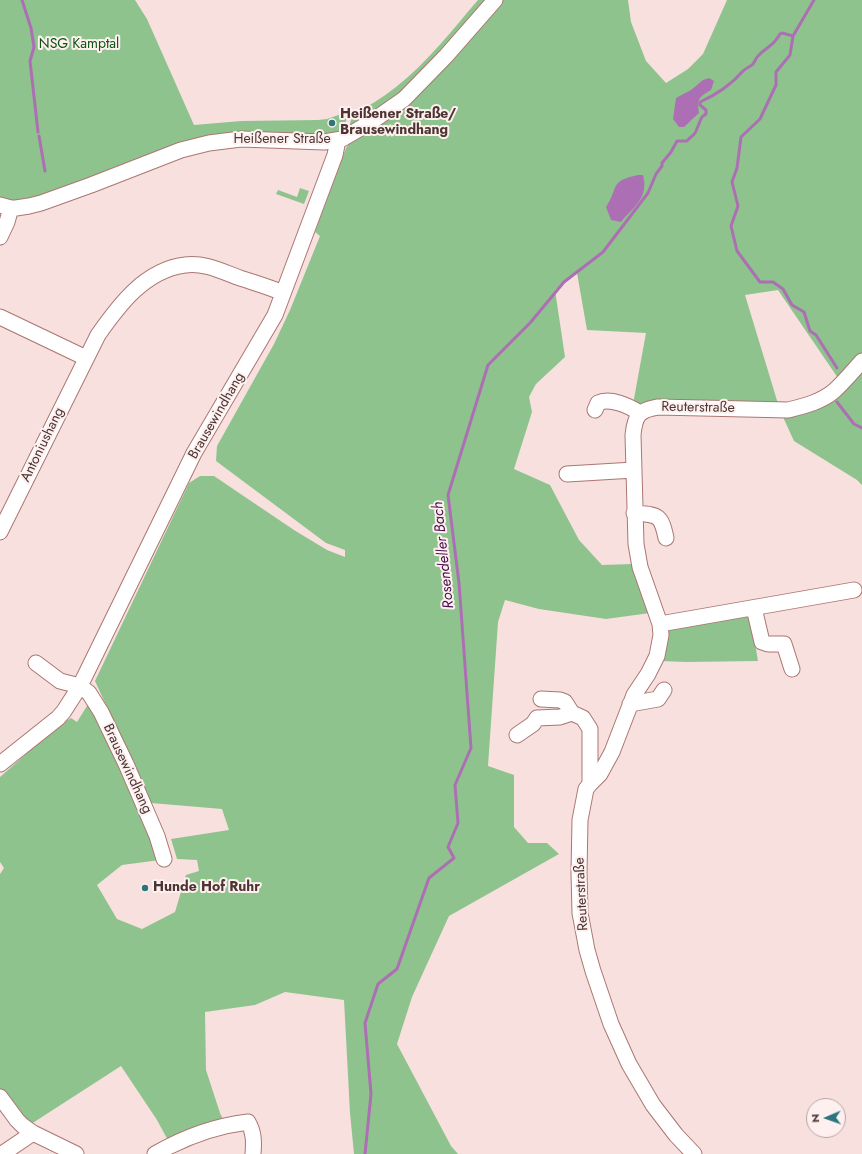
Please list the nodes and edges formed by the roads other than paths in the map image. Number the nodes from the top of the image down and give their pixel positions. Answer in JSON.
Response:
{"nodes":[{"id":1,"x":495,"y":0,"type":"edge"},
{"id":2,"x":338,"y":140,"type":"junction"},
{"id":3,"x":5,"y":206,"type":"edge"},
{"id":4,"x":0,"y":237,"type":"edge"},
{"id":5,"x":283,"y":293,"type":"junction"},
{"id":6,"x":0,"y":317,"type":"edge"},
{"id":7,"x":86,"y":358,"type":"junction"},
{"id":8,"x":862,"y":361,"type":"edge"},
{"id":9,"x":595,"y":410,"type":"dead end"},
{"id":10,"x":640,"y":413,"type":"junction"},
{"id":11,"x":634,"y":470,"type":"junction"},
{"id":12,"x":567,"y":474,"type":"dead end"},
{"id":13,"x":634,"y":512,"type":"junction"},
{"id":14,"x":0,"y":532,"type":"edge"},
{"id":15,"x":666,"y":538,"type":"dead end"},
{"id":16,"x":854,"y":590,"type":"dead end"},
{"id":17,"x":754,"y":608,"type":"junction"},
{"id":18,"x":660,"y":624,"type":"junction"},
{"id":19,"x":36,"y":663,"type":"dead end"},
{"id":20,"x":792,"y":669,"type":"dead end"},
{"id":21,"x":80,"y":686,"type":"junction"},
{"id":22,"x":664,"y":690,"type":"dead end"},
{"id":23,"x":541,"y":699,"type":"dead end"},
{"id":24,"x":630,"y":704,"type":"junction"},
{"id":25,"x":572,"y":713,"type":"junction"},
{"id":26,"x":517,"y":735,"type":"dead end"},
{"id":27,"x":0,"y":764,"type":"edge"},
{"id":28,"x":590,"y":784,"type":"junction"},
{"id":29,"x":164,"y":859,"type":"dead end"},
{"id":30,"x":0,"y":1097,"type":"edge"},
{"id":31,"x":33,"y":1133,"type":"junction"},
{"id":32,"x":2,"y":1154,"type":"edge"},
{"id":33,"x":76,"y":1154,"type":"edge"},
{"id":34,"x":155,"y":1154,"type":"edge"},
{"id":35,"x":253,"y":1154,"type":"edge"},
{"id":36,"x":694,"y":1154,"type":"edge"}],
"edges":[{"from":1,"to":2,"type":"street","name":"Heißener Straße"},
{"from":2,"to":3,"type":"street","name":"Heißener Straße"},
{"from":2,"to":5,"type":"street","name":"Brausewindhang"},
{"from":3,"to":4,"type":"street"},
{"from":5,"to":7,"type":"street","name":"Antoniushang"},
{"from":5,"to":21,"type":"street","name":"Brausewindhang"},
{"from":6,"to":7,"type":"street"},
{"from":7,"to":14,"type":"street","name":"Antoniushang"},
{"from":8,"to":10,"type":"street","name":"Reuterstraße"},
{"from":9,"to":10,"type":"street"},
{"from":10,"to":11,"type":"street","name":"Reuterstraße"},
{"from":11,"to":12,"type":"street"},
{"from":11,"to":13,"type":"street","name":"Reuterstraße"},
{"from":13,"to":15,"type":"street"},
{"from":13,"to":18,"type":"street","name":"Reuterstraße"},
{"from":16,"to":17,"type":"street"},
{"from":17,"to":18,"type":"street"},
{"from":17,"to":20,"type":"street"},
{"from":18,"to":24,"type":"street","name":"Reuterstraße"},
{"from":19,"to":21,"type":"street"},
{"from":21,"to":27,"type":"street","name":"Brausewindhang"},
{"from":21,"to":29,"type":"street","name":"Brausewindhang"},
{"from":22,"to":24,"type":"street"},
{"from":23,"to":25,"type":"street"},
{"from":24,"to":28,"type":"street","name":"Reuterstraße"},
{"from":25,"to":26,"type":"street"},
{"from":25,"to":28,"type":"street"},
{"from":28,"to":36,"type":"street","name":"Reuterstraße"},
{"from":30,"to":31,"type":"street"},
{"from":31,"to":32,"type":"street"},
{"from":31,"to":33,"type":"street"},
{"from":34,"to":35,"type":"street"}]}
